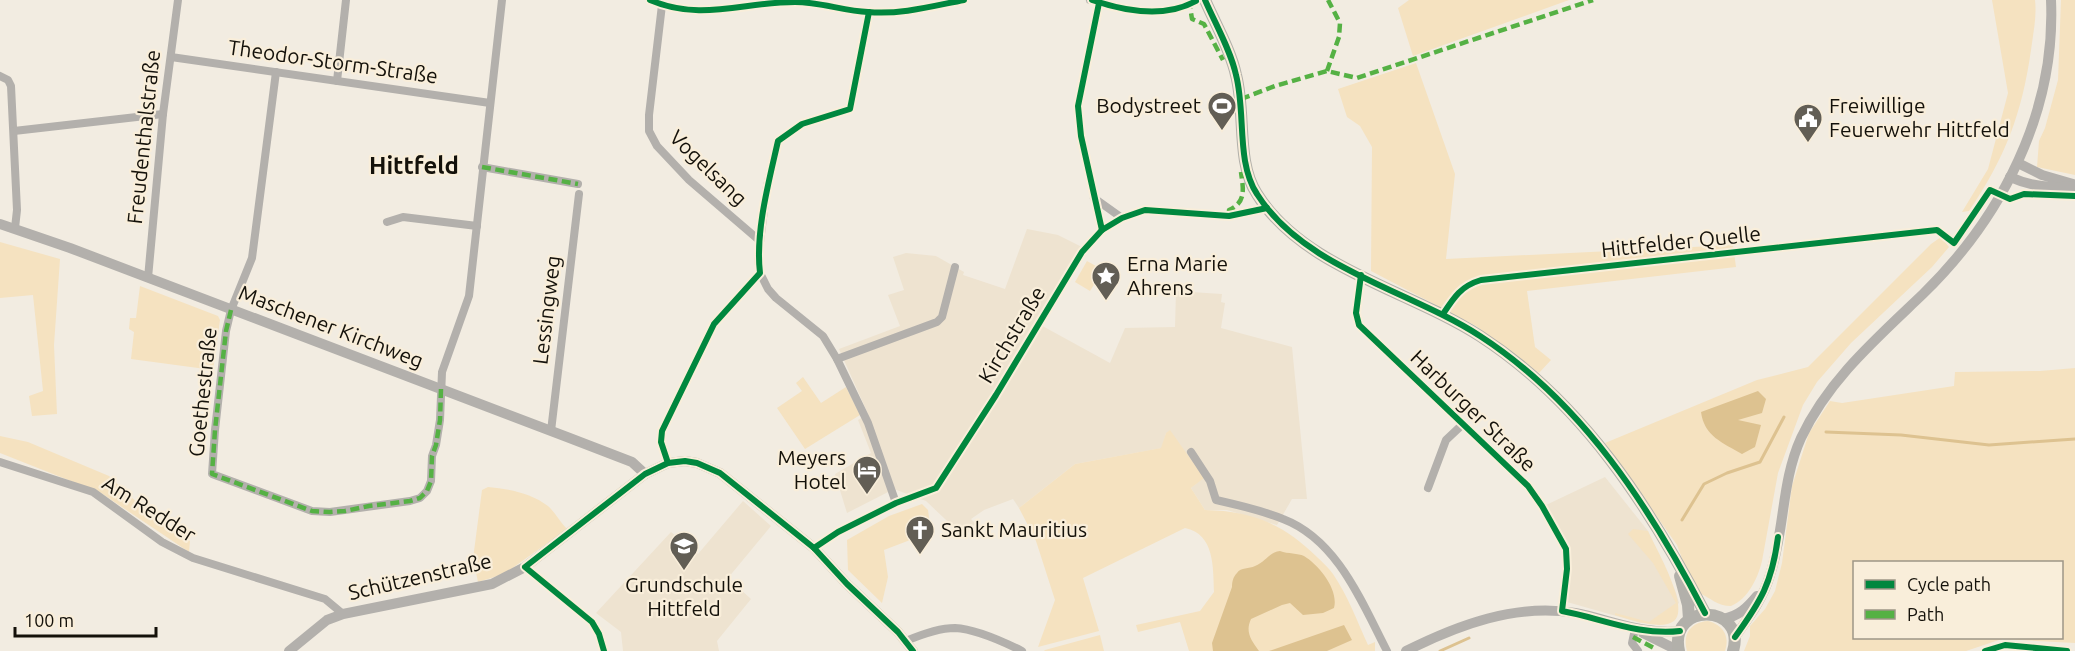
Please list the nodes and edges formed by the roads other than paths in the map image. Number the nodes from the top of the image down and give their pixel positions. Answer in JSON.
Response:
{"nodes":[{"id":1,"x":178,"y":0,"type":"edge"},
{"id":2,"x":346,"y":0,"type":"edge"},
{"id":3,"x":502,"y":0,"type":"edge"},
{"id":4,"x":650,"y":0,"type":"edge"},
{"id":5,"x":964,"y":0,"type":"edge"},
{"id":6,"x":1199,"y":0,"type":"edge"},
{"id":7,"x":1205,"y":0,"type":"edge"},
{"id":8,"x":2051,"y":0,"type":"edge"},
{"id":9,"x":776,"y":1,"type":"edge"},
{"id":10,"x":1095,"y":2,"type":"edge"},
{"id":11,"x":662,"y":5,"type":"junction"},
{"id":12,"x":869,"y":12,"type":"junction"},
{"id":13,"x":171,"y":57,"type":"junction"},
{"id":14,"x":276,"y":72,"type":"junction"},
{"id":15,"x":0,"y":76,"type":"edge"},
{"id":16,"x":337,"y":81,"type":"junction"},
{"id":17,"x":490,"y":103,"type":"junction"},
{"id":18,"x":163,"y":114,"type":"junction"},
{"id":19,"x":14,"y":131,"type":"junction"},
{"id":20,"x":2018,"y":163,"type":"junction"},
{"id":21,"x":482,"y":167,"type":"junction"},
{"id":22,"x":2010,"y":177,"type":"junction"},
{"id":23,"x":2075,"y":185,"type":"edge"},
{"id":24,"x":1094,"y":198,"type":"junction"},
{"id":25,"x":1267,"y":208,"type":"junction"},
{"id":26,"x":1122,"y":218,"type":"junction"},
{"id":27,"x":387,"y":222,"type":"dead end"},
{"id":28,"x":0,"y":224,"type":"edge"},
{"id":29,"x":477,"y":226,"type":"junction"},
{"id":30,"x":15,"y":228,"type":"junction"},
{"id":31,"x":1102,"y":230,"type":"junction"},
{"id":32,"x":1937,"y":230,"type":"dead end"},
{"id":33,"x":760,"y":241,"type":"junction"},
{"id":34,"x":955,"y":267,"type":"dead end"},
{"id":35,"x":760,"y":273,"type":"junction"},
{"id":36,"x":1361,"y":275,"type":"junction"},
{"id":37,"x":148,"y":278,"type":"junction"},
{"id":38,"x":231,"y":310,"type":"junction"},
{"id":39,"x":1443,"y":314,"type":"junction"},
{"id":40,"x":837,"y":359,"type":"junction"},
{"id":41,"x":441,"y":389,"type":"junction"},
{"id":42,"x":1463,"y":424,"type":"junction"},
{"id":43,"x":551,"y":431,"type":"junction"},
{"id":44,"x":1191,"y":452,"type":"dead end"},
{"id":45,"x":0,"y":462,"type":"edge"},
{"id":46,"x":668,"y":463,"type":"junction"},
{"id":47,"x":645,"y":474,"type":"junction"},
{"id":48,"x":1428,"y":488,"type":"dead end"},
{"id":49,"x":896,"y":503,"type":"junction"},
{"id":50,"x":814,"y":549,"type":"junction"},
{"id":51,"x":1673,"y":555,"type":"junction"},
{"id":52,"x":525,"y":567,"type":"junction"},
{"id":53,"x":1771,"y":573,"type":"junction"},
{"id":54,"x":1562,"y":611,"type":"junction"},
{"id":55,"x":1705,"y":613,"type":"junction"},
{"id":56,"x":343,"y":614,"type":"junction"},
{"id":57,"x":1689,"y":619,"type":"junction"},
{"id":58,"x":1724,"y":619,"type":"junction"},
{"id":59,"x":1635,"y":629,"type":"junction"},
{"id":60,"x":1680,"y":631,"type":"junction"},
{"id":61,"x":1735,"y":637,"type":"junction"},
{"id":62,"x":906,"y":641,"type":"junction"},
{"id":63,"x":289,"y":651,"type":"edge"},
{"id":64,"x":604,"y":651,"type":"edge"},
{"id":65,"x":913,"y":651,"type":"edge"},
{"id":66,"x":1022,"y":651,"type":"edge"},
{"id":67,"x":1387,"y":651,"type":"edge"},
{"id":68,"x":1406,"y":651,"type":"edge"},
{"id":69,"x":1638,"y":651,"type":"edge"},
{"id":70,"x":1679,"y":651,"type":"edge"},
{"id":71,"x":1733,"y":651,"type":"edge"}],
"edges":[{"from":1,"to":13,"type":"street","name":"Freudenthalstraße"},
{"from":2,"to":16,"type":"street"},
{"from":3,"to":17,"type":"street"},
{"from":4,"to":11,"type":"street"},
{"from":5,"to":12,"type":"street"},
{"from":6,"to":10,"type":"street"},
{"from":7,"to":25,"type":"main road"},
{"from":8,"to":20,"type":"street"},
{"from":9,"to":11,"type":"street"},
{"from":9,"to":12,"type":"street"},
{"from":10,"to":24,"type":"street"},
{"from":11,"to":33,"type":"street","name":"Vogelsang"},
{"from":12,"to":33,"type":"street"},
{"from":13,"to":14,"type":"street","name":"Theodor-Storm-Straße"},
{"from":13,"to":18,"type":"street","name":"Freudenthalstraße"},
{"from":14,"to":16,"type":"street","name":"Theodor-Storm-Straße"},
{"from":14,"to":38,"type":"street"},
{"from":15,"to":19,"type":"street"},
{"from":16,"to":17,"type":"street","name":"Theodor-Storm-Straße"},
{"from":17,"to":21,"type":"street"},
{"from":18,"to":19,"type":"street"},
{"from":18,"to":37,"type":"street","name":"Freudenthalstraße"},
{"from":19,"to":30,"type":"street"},
{"from":20,"to":22,"type":"street"},
{"from":20,"to":23,"type":"street"},
{"from":21,"to":29,"type":"street"},
{"from":21,"to":43,"type":"street","name":"Lessingweg"},
{"from":22,"to":23,"type":"street"},
{"from":22,"to":53,"type":"street"},
{"from":24,"to":26,"type":"street"},
{"from":24,"to":31,"type":"street"},
{"from":25,"to":26,"type":"street","name":"Kirchstraße"},
{"from":25,"to":36,"type":"main road"},
{"from":26,"to":31,"type":"street","name":"Kirchstraße"},
{"from":27,"to":29,"type":"street"},
{"from":28,"to":30,"type":"street","name":"Maschener Kirchweg"},
{"from":29,"to":41,"type":"street"},
{"from":30,"to":37,"type":"street","name":"Maschener Kirchweg"},
{"from":31,"to":49,"type":"street","name":"Kirchstraße"},
{"from":32,"to":39,"type":"street","name":"Hittfelder Quelle"},
{"from":33,"to":35,"type":"street"},
{"from":34,"to":40,"type":"street"},
{"from":35,"to":40,"type":"street"},
{"from":35,"to":46,"type":"street"},
{"from":36,"to":39,"type":"main road"},
{"from":36,"to":42,"type":"street","name":"Harburger Straße"},
{"from":37,"to":38,"type":"street","name":"Maschener Kirchweg"},
{"from":38,"to":41,"type":"street","name":"Maschener Kirchweg"},
{"from":38,"to":41,"type":"street","name":"Goethestraße"},
{"from":39,"to":51,"type":"main road"},
{"from":40,"to":49,"type":"street"},
{"from":41,"to":43,"type":"street","name":"Maschener Kirchweg"},
{"from":42,"to":48,"type":"street","name":"Harburger Straße"},
{"from":42,"to":54,"type":"street","name":"Harburger Straße"},
{"from":43,"to":47,"type":"street","name":"Maschener Kirchweg"},
{"from":44,"to":67,"type":"street"},
{"from":45,"to":56,"type":"street","name":"Am Redder"},
{"from":46,"to":47,"type":"street","name":"Schützenstraße"},
{"from":46,"to":50,"type":"street"},
{"from":47,"to":52,"type":"street","name":"Schützenstraße"},
{"from":49,"to":50,"type":"street","name":"Kirchstraße"},
{"from":50,"to":62,"type":"street"},
{"from":51,"to":55,"type":"main road"},
{"from":51,"to":57,"type":"main road"},
{"from":52,"to":56,"type":"street","name":"Schützenstraße"},
{"from":52,"to":64,"type":"street"},
{"from":53,"to":58,"type":"street"},
{"from":53,"to":61,"type":"street"},
{"from":54,"to":59,"type":"street"},
{"from":54,"to":68,"type":"street"},
{"from":55,"to":57,"type":"main road"},
{"from":55,"to":58,"type":"main road"},
{"from":56,"to":63,"type":"street","name":"Schützenstraße"},
{"from":57,"to":60,"type":"main road"},
{"from":58,"to":61,"type":"main road"},
{"from":59,"to":60,"type":"street"},
{"from":59,"to":69,"type":"street"},
{"from":59,"to":70,"type":"street"},
{"from":60,"to":70,"type":"main road"},
{"from":61,"to":71,"type":"main road"},
{"from":62,"to":65,"type":"street"},
{"from":62,"to":66,"type":"street"}]}
